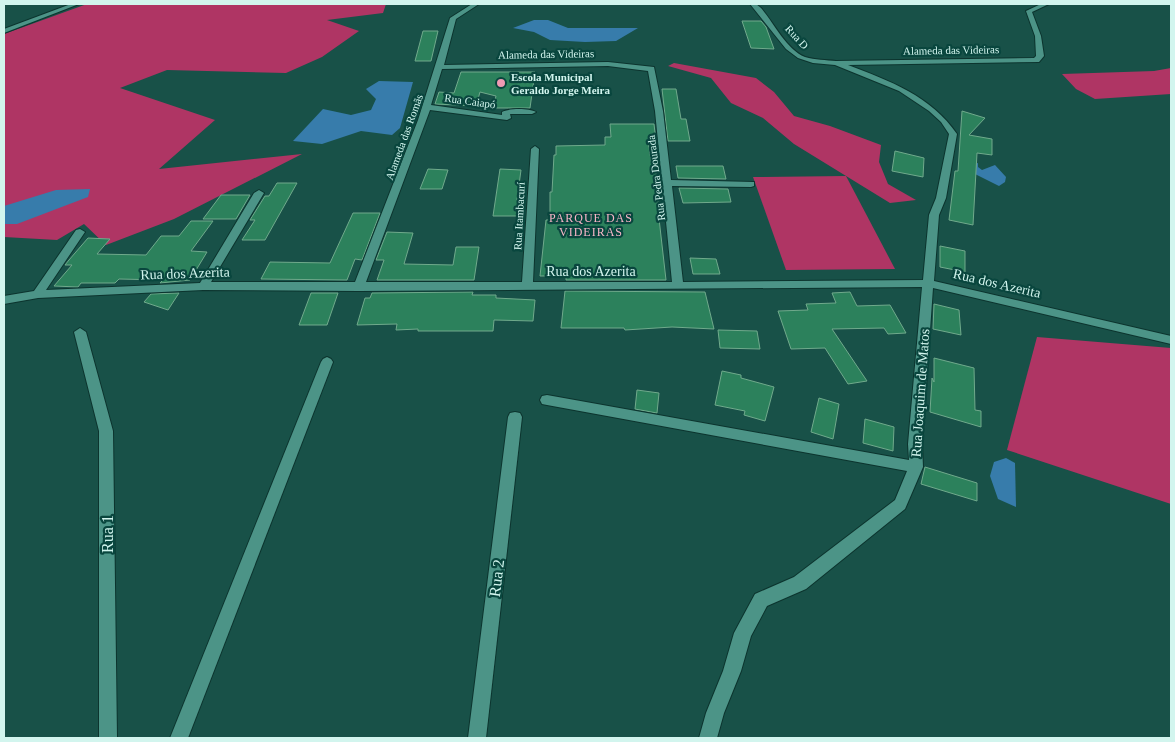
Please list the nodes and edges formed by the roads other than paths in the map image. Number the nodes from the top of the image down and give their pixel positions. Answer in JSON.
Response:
{"nodes":[{"id":1,"x":76,"y":4,"type":"edge"},
{"id":2,"x":476,"y":4,"type":"edge"},
{"id":3,"x":754,"y":4,"type":"edge"},
{"id":4,"x":1046,"y":4,"type":"edge"},
{"id":5,"x":4,"y":31,"type":"edge"},
{"id":6,"x":836,"y":63,"type":"junction"},
{"id":7,"x":441,"y":67,"type":"junction"},
{"id":8,"x":651,"y":69,"type":"joint"},
{"id":9,"x":428,"y":107,"type":"junction"},
{"id":10,"x":532,"y":112,"type":"dead end"},
{"id":11,"x":535,"y":148,"type":"dead end"},
{"id":12,"x":668,"y":183,"type":"junction"},
{"id":13,"x":751,"y":184,"type":"dead end"},
{"id":14,"x":258,"y":192,"type":"dead end"},
{"id":15,"x":80,"y":232,"type":"dead end"},
{"id":16,"x":929,"y":283,"type":"junction"},
{"id":17,"x":678,"y":285,"type":"junction"},
{"id":18,"x":203,"y":286,"type":"junction"},
{"id":19,"x":359,"y":286,"type":"junction"},
{"id":20,"x":527,"y":286,"type":"junction"},
{"id":21,"x":38,"y":294,"type":"junction"},
{"id":22,"x":4,"y":300,"type":"edge"},
{"id":23,"x":80,"y":332,"type":"dead end"},
{"id":24,"x":1171,"y":340,"type":"edge"},
{"id":25,"x":327,"y":362,"type":"dead end"},
{"id":26,"x":546,"y":400,"type":"dead end"},
{"id":27,"x":516,"y":417,"type":"dead end"},
{"id":28,"x":916,"y":467,"type":"junction"},
{"id":29,"x":108,"y":738,"type":"edge"},
{"id":30,"x":179,"y":738,"type":"edge"},
{"id":31,"x":477,"y":738,"type":"edge"},
{"id":32,"x":708,"y":738,"type":"edge"}],
"edges":[{"from":1,"to":5,"type":"street"},
{"from":2,"to":7,"type":"street","name":"Alameda das Romãs"},
{"from":3,"to":6,"type":"street","name":"Rua D"},
{"from":4,"to":6,"type":"street","name":"Alameda das Videiras"},
{"from":6,"to":16,"type":"street","name":"Rua Joaquim de Matos"},
{"from":7,"to":8,"type":"street","name":"Alameda das Videiras"},
{"from":7,"to":9,"type":"street","name":"Alameda das Romãs"},
{"from":8,"to":12,"type":"street","name":"Rua Pedra Dourada"},
{"from":9,"to":10,"type":"street","name":"Rua Caiapó"},
{"from":9,"to":19,"type":"street","name":"Alameda das Romãs"},
{"from":11,"to":20,"type":"street","name":"Rua Itambacurí"},
{"from":12,"to":13,"type":"street"},
{"from":12,"to":17,"type":"street","name":"Rua Pedra Dourada"},
{"from":14,"to":18,"type":"street"},
{"from":15,"to":21,"type":"street"},
{"from":16,"to":17,"type":"street","name":"Rua dos Azerita"},
{"from":16,"to":24,"type":"street","name":"Rua dos Azerita"},
{"from":16,"to":28,"type":"street","name":"Rua Joaquim de Matos"},
{"from":17,"to":20,"type":"street","name":"Rua dos Azerita"},
{"from":18,"to":19,"type":"street","name":"Rua dos Azerita"},
{"from":18,"to":21,"type":"street","name":"Rua dos Azerita"},
{"from":19,"to":20,"type":"street","name":"Rua dos Azerita"},
{"from":21,"to":22,"type":"street","name":"Rua dos Azerita"},
{"from":23,"to":29,"type":"street","name":"Rua 1"},
{"from":25,"to":30,"type":"street"},
{"from":26,"to":28,"type":"street"},
{"from":27,"to":31,"type":"street","name":"Rua 2"},
{"from":28,"to":32,"type":"street","name":"Rua Joaquim de Matos"}]}
